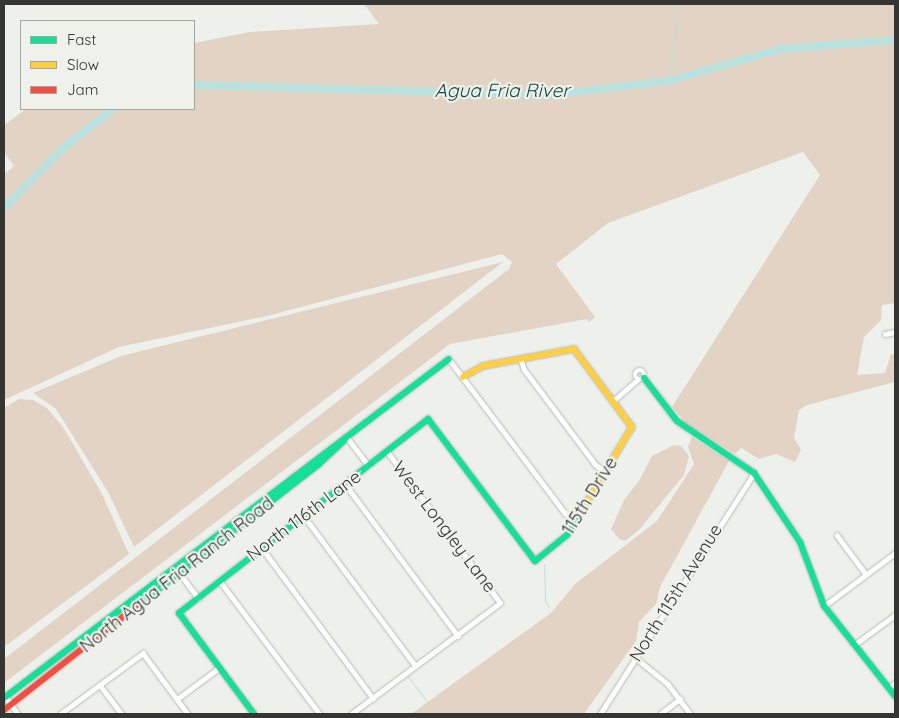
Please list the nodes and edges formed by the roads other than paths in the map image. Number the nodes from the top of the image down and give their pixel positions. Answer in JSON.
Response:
{"nodes":[{"id":1,"x":895,"y":332,"type":"edge"},
{"id":2,"x":885,"y":334,"type":"dead end"},
{"id":3,"x":521,"y":358,"type":"junction"},
{"id":4,"x":449,"y":359,"type":"joint"},
{"id":5,"x":463,"y":377,"type":"junction"},
{"id":6,"x":641,"y":379,"type":"joint"},
{"id":7,"x":613,"y":401,"type":"junction"},
{"id":8,"x":347,"y":437,"type":"junction"},
{"id":9,"x":388,"y":452,"type":"junction"},
{"id":10,"x":370,"y":467,"type":"junction"},
{"id":11,"x":606,"y":472,"type":"junction"},
{"id":12,"x":754,"y":473,"type":"junction"},
{"id":13,"x":346,"y":484,"type":"junction"},
{"id":14,"x":304,"y":516,"type":"junction"},
{"id":15,"x":576,"y":522,"type":"junction"},
{"id":16,"x":837,"y":535,"type":"dead end"},
{"id":17,"x":262,"y":548,"type":"junction"},
{"id":18,"x":895,"y":553,"type":"edge"},
{"id":19,"x":539,"y":561,"type":"joint"},
{"id":20,"x":176,"y":570,"type":"junction"},
{"id":21,"x":866,"y":574,"type":"junction"},
{"id":22,"x":220,"y":581,"type":"junction"},
{"id":23,"x":198,"y":598,"type":"junction"},
{"id":24,"x":824,"y":606,"type":"junction"},
{"id":25,"x":895,"y":615,"type":"edge"},
{"id":26,"x":458,"y":636,"type":"junction"},
{"id":27,"x":854,"y":645,"type":"junction"},
{"id":28,"x":636,"y":658,"type":"junction"},
{"id":29,"x":415,"y":665,"type":"junction"},
{"id":30,"x":220,"y":668,"type":"junction"},
{"id":31,"x":895,"y":683,"type":"edge"},
{"id":32,"x":100,"y":685,"type":"junction"},
{"id":33,"x":889,"y":688,"type":"junction"},
{"id":34,"x":895,"y":696,"type":"edge"},
{"id":35,"x":5,"y":697,"type":"edge"},
{"id":36,"x":373,"y":698,"type":"junction"},
{"id":37,"x":177,"y":699,"type":"junction"},
{"id":38,"x":680,"y":699,"type":"junction"},
{"id":39,"x":11,"y":704,"type":"junction"},
{"id":40,"x":4,"y":710,"type":"edge"},
{"id":41,"x":18,"y":714,"type":"edge"},
{"id":42,"x":60,"y":714,"type":"edge"},
{"id":43,"x":122,"y":714,"type":"edge"},
{"id":44,"x":188,"y":714,"type":"edge"},
{"id":45,"x":254,"y":714,"type":"edge"},
{"id":46,"x":320,"y":714,"type":"edge"},
{"id":47,"x":351,"y":714,"type":"edge"},
{"id":48,"x":600,"y":714,"type":"edge"},
{"id":49,"x":660,"y":714,"type":"edge"},
{"id":50,"x":691,"y":714,"type":"edge"}],
"edges":[{"from":1,"to":2,"type":"street"},
{"from":3,"to":5,"type":"street"},
{"from":3,"to":7,"type":"street"},
{"from":3,"to":11,"type":"street"},
{"from":4,"to":5,"type":"street"},
{"from":4,"to":8,"type":"street","name":"North Agua Fria Ranch Road"},
{"from":5,"to":15,"type":"street"},
{"from":6,"to":7,"type":"street"},
{"from":6,"to":12,"type":"street"},
{"from":7,"to":11,"type":"street","name":"115th Drive"},
{"from":8,"to":10,"type":"street"},
{"from":8,"to":20,"type":"street","name":"North Agua Fria Ranch Road"},
{"from":9,"to":10,"type":"street","name":"North 116th Lane"},
{"from":9,"to":19,"type":"street","name":"North 116th Lane"},
{"from":9,"to":26,"type":"street","name":"West Longley Lane"},
{"from":10,"to":13,"type":"street","name":"North 116th Lane"},
{"from":11,"to":15,"type":"street","name":"115th Drive"},
{"from":12,"to":24,"type":"street"},
{"from":12,"to":28,"type":"street","name":"North 115th Avenue"},
{"from":13,"to":14,"type":"street","name":"North 116th Lane"},
{"from":13,"to":26,"type":"street"},
{"from":14,"to":17,"type":"street","name":"North 116th Lane"},
{"from":14,"to":29,"type":"street"},
{"from":15,"to":19,"type":"street","name":"115th Drive"},
{"from":16,"to":21,"type":"street"},
{"from":17,"to":22,"type":"street","name":"North 116th Lane"},
{"from":17,"to":36,"type":"street"},
{"from":18,"to":21,"type":"street"},
{"from":20,"to":23,"type":"street"},
{"from":20,"to":35,"type":"street","name":"North Agua Fria Ranch Road"},
{"from":20,"to":39,"type":"street","name":"North Agua Fria Ranch Road"},
{"from":21,"to":24,"type":"street"},
{"from":22,"to":23,"type":"street","name":"North 116th Lane"},
{"from":22,"to":46,"type":"street"},
{"from":23,"to":30,"type":"street","name":"North 116th Lane"},
{"from":24,"to":27,"type":"street"},
{"from":25,"to":27,"type":"street"},
{"from":26,"to":29,"type":"street"},
{"from":27,"to":33,"type":"street"},
{"from":28,"to":38,"type":"street"},
{"from":28,"to":48,"type":"street","name":"North 115th Avenue"},
{"from":29,"to":36,"type":"street"},
{"from":30,"to":37,"type":"street"},
{"from":30,"to":45,"type":"street"},
{"from":31,"to":33,"type":"street"},
{"from":32,"to":37,"type":"street"},
{"from":32,"to":42,"type":"street"},
{"from":32,"to":43,"type":"street"},
{"from":33,"to":34,"type":"street"},
{"from":35,"to":39,"type":"street"},
{"from":36,"to":47,"type":"street"},
{"from":37,"to":44,"type":"street"},
{"from":38,"to":49,"type":"street"},
{"from":38,"to":50,"type":"street"},
{"from":39,"to":40,"type":"street","name":"North Agua Fria Ranch Road"},
{"from":39,"to":41,"type":"street"}]}
